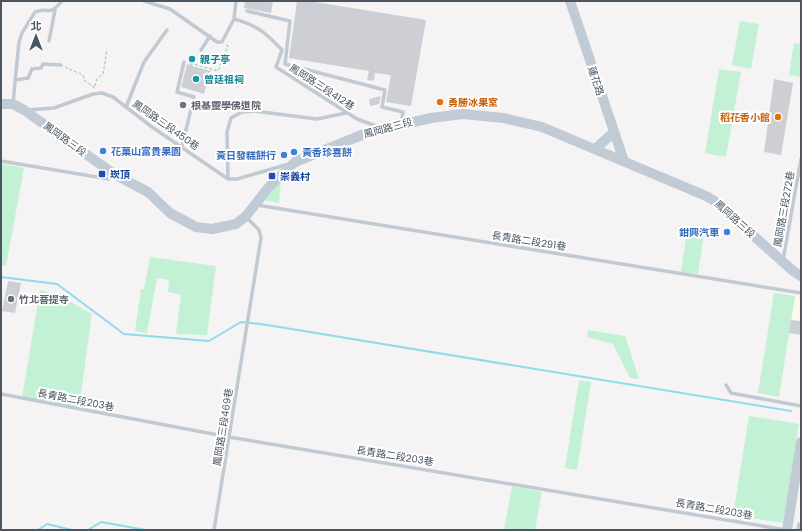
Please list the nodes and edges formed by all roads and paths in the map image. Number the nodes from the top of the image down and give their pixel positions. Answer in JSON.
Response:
{"nodes":[{"id":1,"x":62,"y":1,"type":"edge"},
{"id":2,"x":144,"y":1,"type":"edge"},
{"id":3,"x":236,"y":1,"type":"edge"},
{"id":4,"x":570,"y":1,"type":"edge"},
{"id":5,"x":54,"y":10,"type":"junction"},
{"id":6,"x":248,"y":11,"type":"dead end"},
{"id":7,"x":234,"y":19,"type":"junction"},
{"id":8,"x":167,"y":30,"type":"dead end"},
{"id":9,"x":210,"y":36,"type":"junction"},
{"id":10,"x":49,"y":41,"type":"dead end"},
{"id":11,"x":222,"y":42,"type":"junction"},
{"id":12,"x":107,"y":49,"type":"dead end"},
{"id":13,"x":201,"y":50,"type":"dead end"},
{"id":14,"x":184,"y":62,"type":"joint"},
{"id":15,"x":61,"y":65,"type":"joint"},
{"id":16,"x":15,"y":80,"type":"junction"},
{"id":17,"x":94,"y":87,"type":"junction"},
{"id":18,"x":93,"y":94,"type":"junction"},
{"id":19,"x":1,"y":104,"type":"edge"},
{"id":20,"x":13,"y":104,"type":"junction"},
{"id":21,"x":126,"y":107,"type":"junction"},
{"id":22,"x":24,"y":110,"type":"junction"},
{"id":23,"x":346,"y":113,"type":"junction"},
{"id":24,"x":401,"y":124,"type":"junction"},
{"id":25,"x":383,"y":128,"type":"junction"},
{"id":26,"x":613,"y":133,"type":"junction"},
{"id":27,"x":182,"y":146,"type":"junction"},
{"id":28,"x":595,"y":149,"type":"junction"},
{"id":29,"x":801,"y":159,"type":"edge"},
{"id":30,"x":1,"y":161,"type":"edge"},
{"id":31,"x":624,"y":161,"type":"junction"},
{"id":32,"x":295,"y":162,"type":"junction"},
{"id":33,"x":114,"y":174,"type":"junction"},
{"id":34,"x":228,"y":179,"type":"junction"},
{"id":35,"x":255,"y":205,"type":"junction"},
{"id":36,"x":246,"y":216,"type":"junction"},
{"id":37,"x":782,"y":262,"type":"junction"},
{"id":38,"x":801,"y":276,"type":"edge"},
{"id":39,"x":801,"y":293,"type":"edge"},
{"id":40,"x":726,"y":384,"type":"dead end"},
{"id":41,"x":1,"y":394,"type":"edge"},
{"id":42,"x":801,"y":406,"type":"edge"},
{"id":43,"x":229,"y":437,"type":"junction"},
{"id":44,"x":801,"y":442,"type":"edge"},
{"id":45,"x":801,"y":525,"type":"edge"},
{"id":46,"x":214,"y":530,"type":"edge"},
{"id":47,"x":787,"y":530,"type":"edge"},
{"id":48,"x":798,"y":530,"type":"edge"}],
"edges":[{"from":1,"to":5,"type":"lane"},
{"from":2,"to":9,"type":"lane"},
{"from":3,"to":7,"type":"lane"},
{"from":4,"to":26,"type":"street","name":"蓮花路"},
{"from":5,"to":10,"type":"lane"},
{"from":5,"to":16,"type":"lane"},
{"from":6,"to":24,"type":"lane"},
{"from":7,"to":11,"type":"lane"},
{"from":7,"to":23,"type":"lane","name":"鳳岡路三段412巷"},
{"from":8,"to":21,"type":"lane"},
{"from":9,"to":11,"type":"lane"},
{"from":9,"to":13,"type":"lane"},
{"from":11,"to":14,"type":"path"},
{"from":12,"to":17,"type":"path"},
{"from":14,"to":27,"type":"lane"},
{"from":15,"to":16,"type":"lane"},
{"from":15,"to":17,"type":"path"},
{"from":16,"to":20,"type":"lane"},
{"from":17,"to":18,"type":"path"},
{"from":18,"to":21,"type":"lane","name":"鳳岡路三段450巷"},
{"from":18,"to":22,"type":"lane","name":"鳳岡路三段450巷"},
{"from":19,"to":20,"type":"street","name":"鳳岡路三段"},
{"from":20,"to":22,"type":"street","name":"鳳岡路三段"},
{"from":21,"to":27,"type":"lane","name":"鳳岡路三段450巷"},
{"from":22,"to":33,"type":"street","name":"鳳岡路三段"},
{"from":23,"to":25,"type":"lane","name":"鳳岡路三段412巷"},
{"from":23,"to":34,"type":"lane"},
{"from":24,"to":25,"type":"street","name":"鳳岡路三段"},
{"from":24,"to":28,"type":"street","name":"鳳岡路三段"},
{"from":25,"to":32,"type":"street","name":"鳳岡路三段"},
{"from":26,"to":28,"type":"street"},
{"from":26,"to":31,"type":"street","name":"蓮花路"},
{"from":27,"to":34,"type":"lane","name":"鳳岡路三段450巷"},
{"from":28,"to":31,"type":"street","name":"鳳岡路三段"},
{"from":29,"to":37,"type":"lane","name":"鳳岡路三段272巷"},
{"from":30,"to":33,"type":"lane"},
{"from":31,"to":37,"type":"street","name":"鳳岡路三段"},
{"from":32,"to":34,"type":"lane"},
{"from":32,"to":35,"type":"street","name":"鳳岡路三段"},
{"from":33,"to":36,"type":"street","name":"鳳岡路三段"},
{"from":35,"to":36,"type":"street","name":"鳳岡路三段"},
{"from":35,"to":39,"type":"lane","name":"長青路二段291巷"},
{"from":36,"to":43,"type":"lane","name":"鳳岡路三段469巷"},
{"from":37,"to":38,"type":"street","name":"鳳岡路三段"},
{"from":40,"to":42,"type":"lane"},
{"from":41,"to":43,"type":"lane","name":"長青路二段203巷"},
{"from":43,"to":46,"type":"lane","name":"鳳岡路三段469巷"},
{"from":43,"to":47,"type":"lane","name":"長青路二段203巷"},
{"from":44,"to":47,"type":"street"},
{"from":45,"to":48,"type":"lane"}]}
